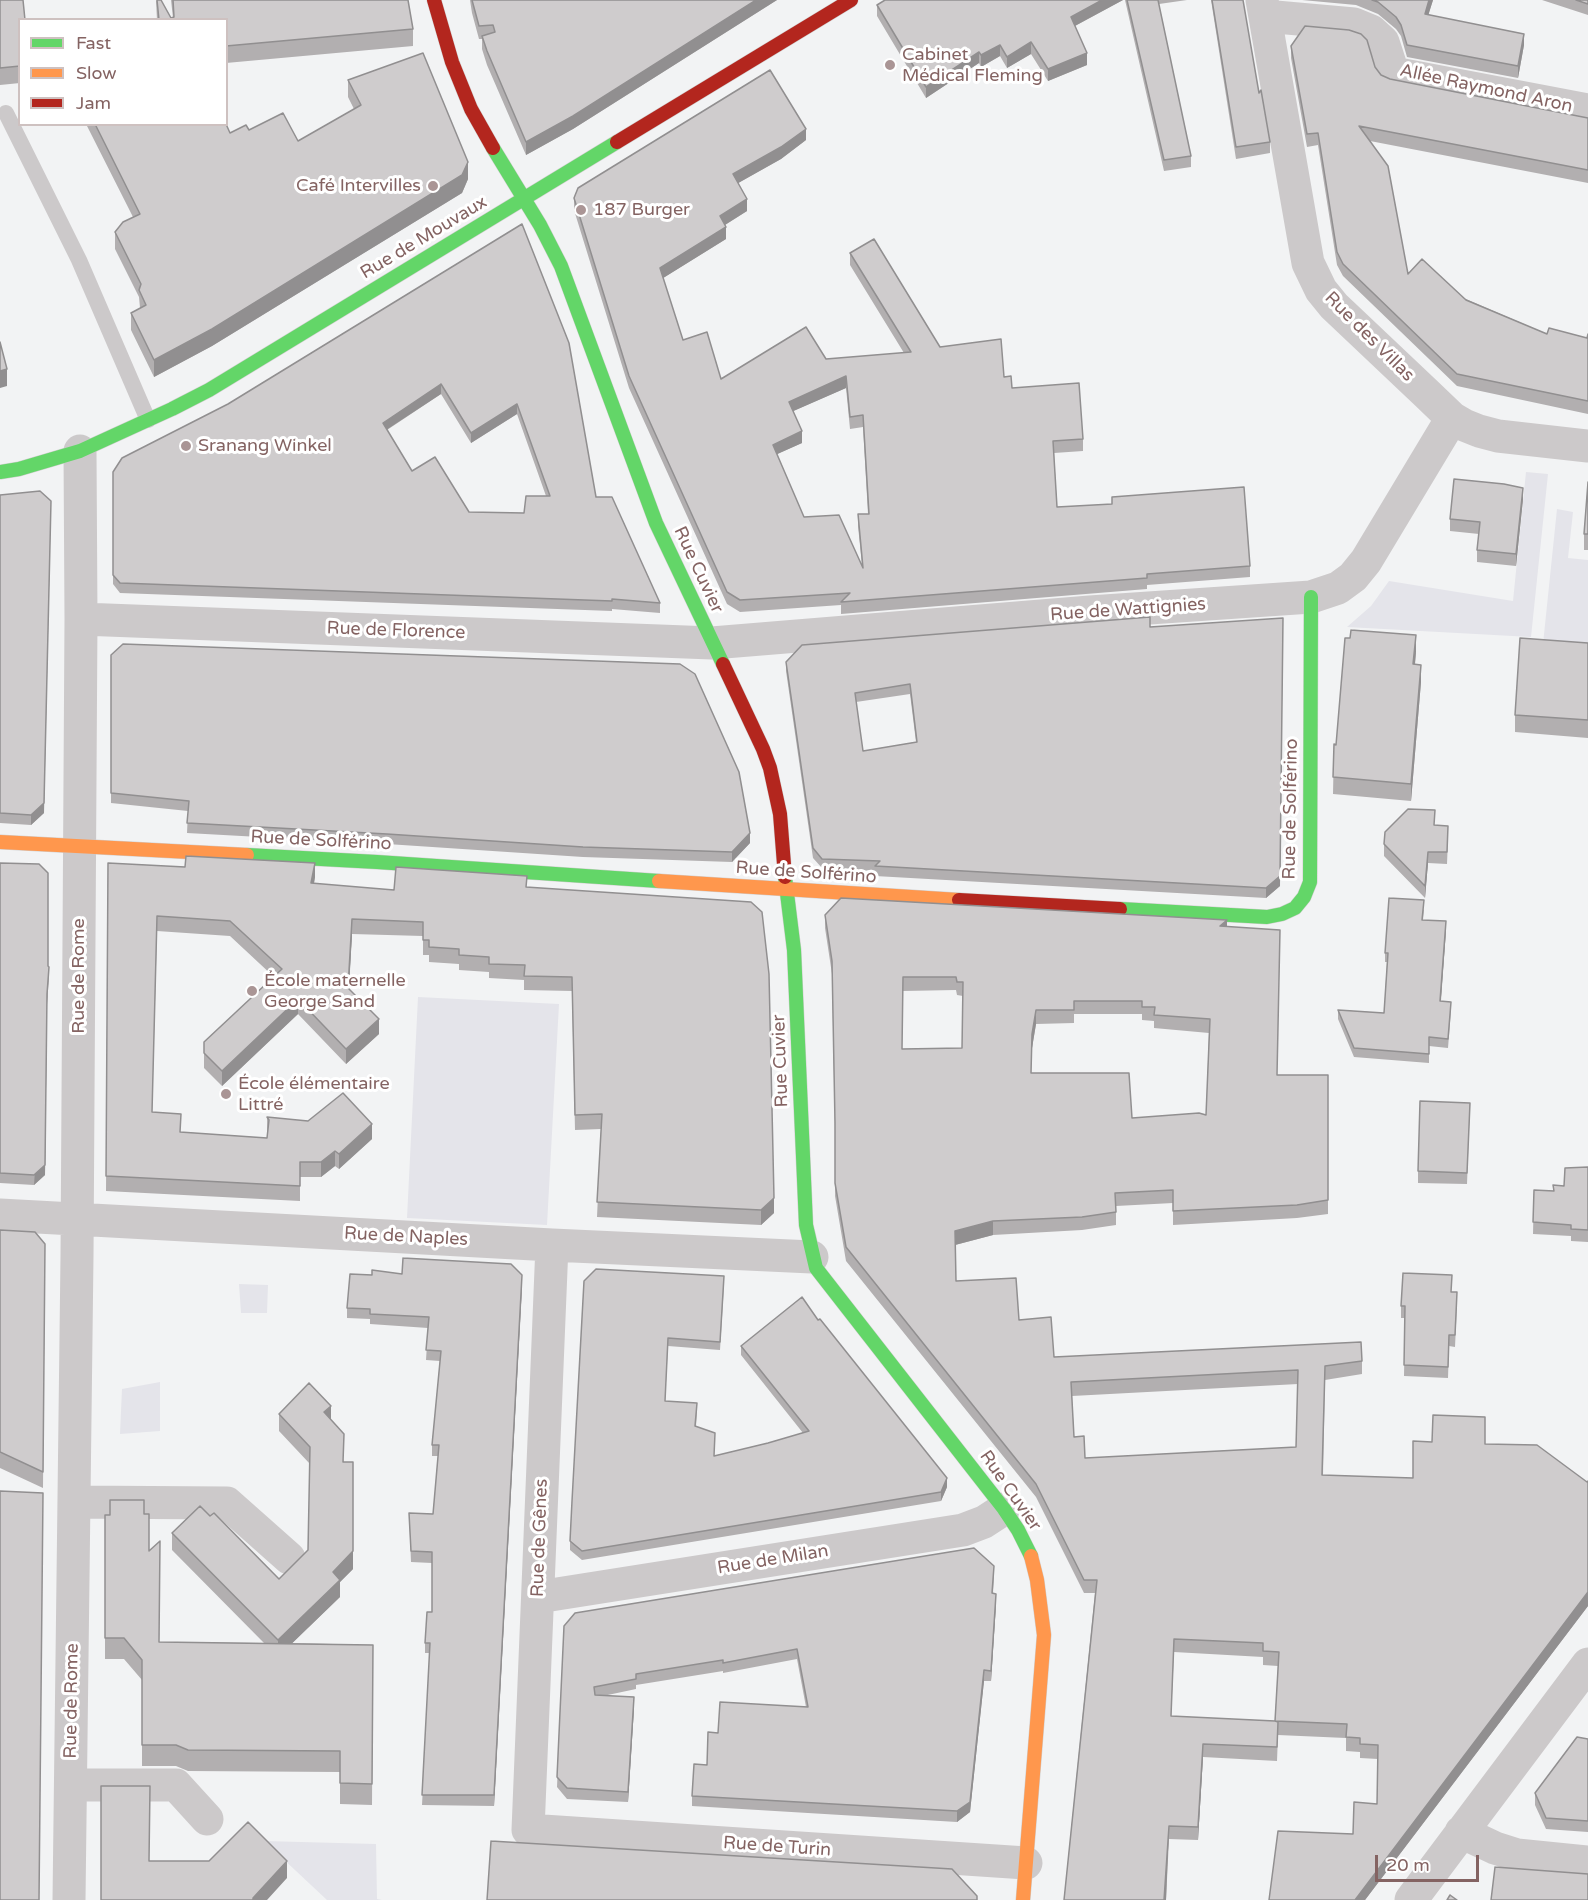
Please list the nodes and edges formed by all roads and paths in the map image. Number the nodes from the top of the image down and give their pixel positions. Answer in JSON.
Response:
{"nodes":[{"id":1,"x":434,"y":0,"type":"edge"},
{"id":2,"x":851,"y":0,"type":"edge"},
{"id":3,"x":1264,"y":8,"type":"edge"},
{"id":4,"x":1588,"y":110,"type":"edge"},
{"id":5,"x":6,"y":113,"type":"dead end"},
{"id":6,"x":524,"y":199,"type":"junction"},
{"id":7,"x":1452,"y":418,"type":"junction"},
{"id":8,"x":148,"y":420,"type":"junction"},
{"id":9,"x":1588,"y":446,"type":"edge"},
{"id":10,"x":80,"y":451,"type":"junction"},
{"id":11,"x":0,"y":472,"type":"edge"},
{"id":12,"x":1311,"y":597,"type":"junction"},
{"id":13,"x":81,"y":619,"type":"junction"},
{"id":14,"x":712,"y":643,"type":"junction"},
{"id":15,"x":0,"y":842,"type":"edge"},
{"id":16,"x":66,"y":846,"type":"junction"},
{"id":17,"x":786,"y":890,"type":"junction"},
{"id":18,"x":0,"y":1215,"type":"edge"},
{"id":19,"x":77,"y":1219,"type":"junction"},
{"id":20,"x":552,"y":1245,"type":"junction"},
{"id":21,"x":812,"y":1257,"type":"junction"},
{"id":22,"x":74,"y":1502,"type":"junction"},
{"id":23,"x":1004,"y":1509,"type":"junction"},
{"id":24,"x":289,"y":1558,"type":"dead end"},
{"id":25,"x":538,"y":1597,"type":"junction"},
{"id":26,"x":1588,"y":1664,"type":"edge"},
{"id":27,"x":71,"y":1785,"type":"junction"},
{"id":28,"x":207,"y":1819,"type":"dead end"},
{"id":29,"x":528,"y":1830,"type":"joint"},
{"id":30,"x":1461,"y":1832,"type":"junction"},
{"id":31,"x":1588,"y":1862,"type":"edge"},
{"id":32,"x":1026,"y":1863,"type":"junction"},
{"id":33,"x":69,"y":1900,"type":"edge"},
{"id":34,"x":1023,"y":1900,"type":"edge"},
{"id":35,"x":1411,"y":1900,"type":"edge"}],
"edges":[{"from":1,"to":6,"type":"street","name":"Rue Cuvier"},
{"from":2,"to":6,"type":"street","name":"Rue de Mouvaux"},
{"from":3,"to":4,"type":"street","name":"Allée Raymond Aron"},
{"from":3,"to":7,"type":"street","name":"Rue des Villas"},
{"from":5,"to":8,"type":"lane"},
{"from":6,"to":8,"type":"street","name":"Rue de Mouvaux"},
{"from":6,"to":14,"type":"street","name":"Rue Cuvier"},
{"from":7,"to":9,"type":"street","name":"Rue des Villas"},
{"from":7,"to":12,"type":"street","name":"Rue de Wattignies"},
{"from":8,"to":10,"type":"street","name":"Rue de Mouvaux"},
{"from":10,"to":11,"type":"street","name":"Rue de Mouvaux"},
{"from":10,"to":13,"type":"street","name":"Rue de Rome"},
{"from":12,"to":14,"type":"street","name":"Rue de Wattignies"},
{"from":12,"to":17,"type":"street","name":"Rue de Solférino"},
{"from":13,"to":14,"type":"street","name":"Rue de Florence"},
{"from":13,"to":16,"type":"street","name":"Rue de Rome"},
{"from":14,"to":17,"type":"street","name":"Rue Cuvier"},
{"from":15,"to":16,"type":"street","name":"Rue de Solférino"},
{"from":16,"to":17,"type":"street","name":"Rue de Solférino"},
{"from":16,"to":19,"type":"street","name":"Rue de Rome"},
{"from":17,"to":21,"type":"street","name":"Rue Cuvier"},
{"from":18,"to":19,"type":"street","name":"Rue de Naples"},
{"from":19,"to":20,"type":"street","name":"Rue de Naples"},
{"from":19,"to":22,"type":"street","name":"Rue de Rome"},
{"from":20,"to":21,"type":"street","name":"Rue de Naples"},
{"from":20,"to":25,"type":"street","name":"Rue de Gênes"},
{"from":21,"to":23,"type":"street","name":"Rue Cuvier"},
{"from":22,"to":24,"type":"street"},
{"from":22,"to":27,"type":"street","name":"Rue de Rome"},
{"from":23,"to":25,"type":"street","name":"Rue de Milan"},
{"from":23,"to":32,"type":"street","name":"Rue Cuvier"},
{"from":25,"to":29,"type":"street","name":"Rue de Gênes"},
{"from":26,"to":30,"type":"street"},
{"from":27,"to":28,"type":"street"},
{"from":27,"to":33,"type":"street","name":"Rue de Rome"},
{"from":29,"to":32,"type":"street","name":"Rue de Turin"},
{"from":30,"to":31,"type":"street"},
{"from":30,"to":35,"type":"street"},
{"from":32,"to":34,"type":"street","name":"Rue Cuvier"}]}
